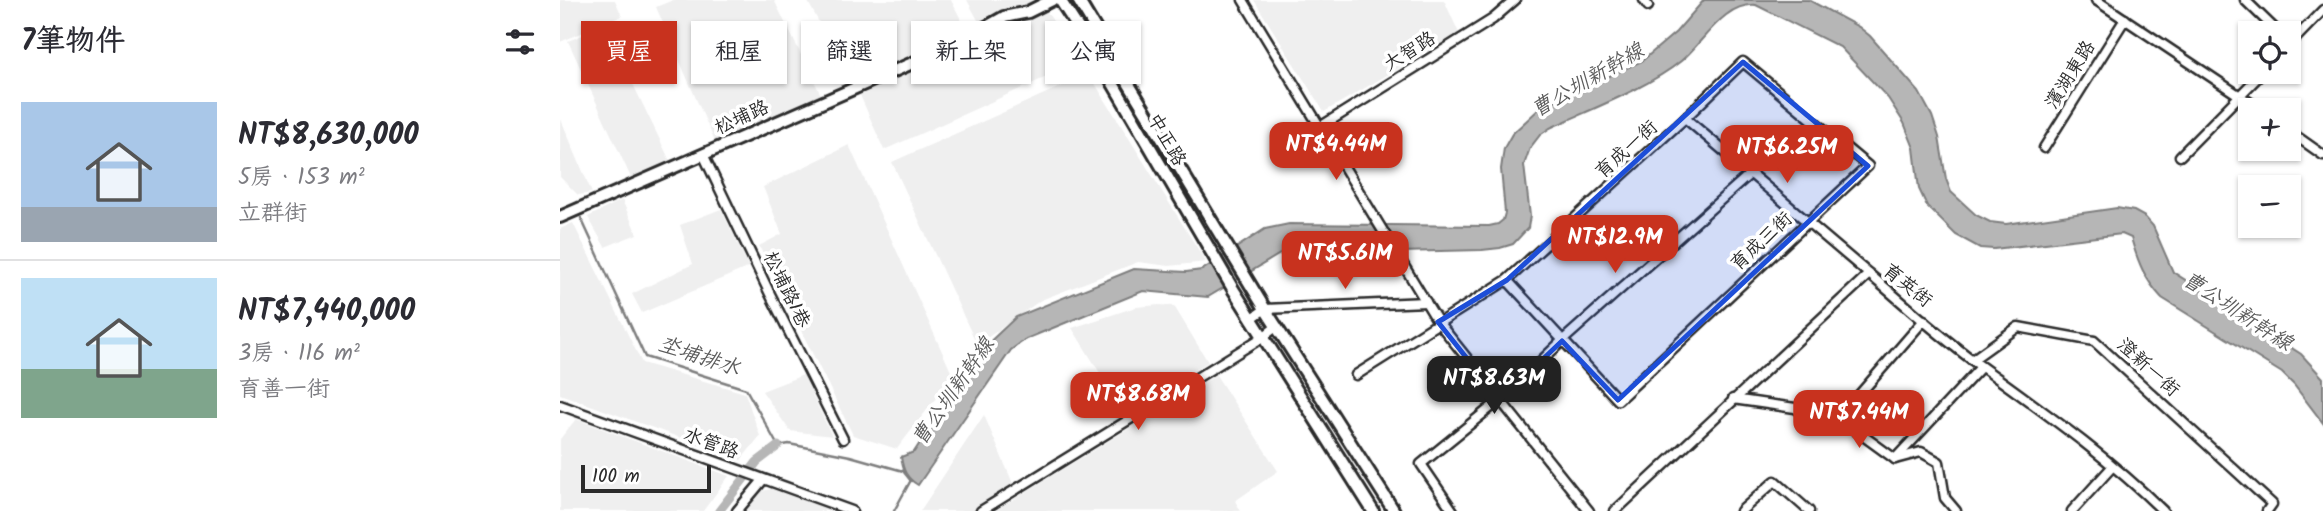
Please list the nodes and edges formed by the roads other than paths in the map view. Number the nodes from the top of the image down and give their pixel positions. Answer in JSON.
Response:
{"nodes":[{"id":1,"x":1052,"y":0,"type":"edge"},
{"id":2,"x":1060,"y":0,"type":"edge"},
{"id":3,"x":1078,"y":0,"type":"edge"},
{"id":4,"x":1243,"y":0,"type":"edge"},
{"id":5,"x":1515,"y":0,"type":"edge"},
{"id":6,"x":2096,"y":0,"type":"edge"},
{"id":7,"x":2245,"y":0,"type":"edge"},
{"id":8,"x":2323,"y":10,"type":"edge"},
{"id":9,"x":2124,"y":19,"type":"junction"},
{"id":10,"x":2267,"y":21,"type":"edge"},
{"id":11,"x":2301,"y":32,"type":"edge"},
{"id":12,"x":2252,"y":84,"type":"edge"},
{"id":13,"x":2240,"y":96,"type":"junction"},
{"id":14,"x":2243,"y":98,"type":"edge"},
{"id":15,"x":1685,"y":118,"type":"junction"},
{"id":16,"x":1320,"y":127,"type":"junction"},
{"id":17,"x":2301,"y":139,"type":"edge"},
{"id":18,"x":2043,"y":148,"type":"dead end"},
{"id":19,"x":703,"y":154,"type":"junction"},
{"id":20,"x":2323,"y":155,"type":"edge"},
{"id":21,"x":2180,"y":156,"type":"dead end"},
{"id":22,"x":1868,"y":166,"type":"joint"},
{"id":23,"x":1751,"y":173,"type":"junction"},
{"id":24,"x":560,"y":217,"type":"edge"},
{"id":25,"x":1808,"y":221,"type":"junction"},
{"id":26,"x":1869,"y":275,"type":"junction"},
{"id":27,"x":1507,"y":280,"type":"junction"},
{"id":28,"x":1426,"y":302,"type":"junction"},
{"id":29,"x":1265,"y":309,"type":"junction"},
{"id":30,"x":1251,"y":318,"type":"junction"},
{"id":31,"x":1924,"y":320,"type":"junction"},
{"id":32,"x":1438,"y":322,"type":"junction"},
{"id":33,"x":1277,"y":326,"type":"junction"},
{"id":34,"x":1263,"y":337,"type":"junction"},
{"id":35,"x":1562,"y":341,"type":"junction"},
{"id":36,"x":1972,"y":360,"type":"junction"},
{"id":37,"x":1981,"y":367,"type":"junction"},
{"id":38,"x":1356,"y":375,"type":"dead end"},
{"id":39,"x":1733,"y":399,"type":"junction"},
{"id":40,"x":1500,"y":400,"type":"junction"},
{"id":41,"x":560,"y":405,"type":"edge"},
{"id":42,"x":1851,"y":427,"type":"junction"},
{"id":43,"x":843,"y":439,"type":"dead end"},
{"id":44,"x":1895,"y":459,"type":"junction"},
{"id":45,"x":2112,"y":467,"type":"junction"},
{"id":46,"x":760,"y":479,"type":"junction"},
{"id":47,"x":737,"y":511,"type":"edge"},
{"id":48,"x":852,"y":511,"type":"edge"},
{"id":49,"x":981,"y":511,"type":"edge"},
{"id":50,"x":1373,"y":511,"type":"edge"},
{"id":51,"x":1394,"y":511,"type":"edge"},
{"id":52,"x":1454,"y":511,"type":"edge"},
{"id":53,"x":1589,"y":511,"type":"edge"},
{"id":54,"x":1615,"y":511,"type":"edge"},
{"id":55,"x":1741,"y":511,"type":"edge"},
{"id":56,"x":1809,"y":511,"type":"edge"},
{"id":57,"x":1956,"y":511,"type":"edge"},
{"id":58,"x":2072,"y":511,"type":"edge"},
{"id":59,"x":2163,"y":511,"type":"edge"},
{"id":60,"x":2267,"y":511,"type":"edge"}],
"edges":[{"from":1,"to":19,"type":"main road","name":"松埔路"},
{"from":2,"to":30,"type":"main road","name":"中正路"},
{"from":3,"to":29,"type":"main road","name":"中正路"},
{"from":4,"to":16,"type":"street"},
{"from":5,"to":16,"type":"street","name":"大智路"},
{"from":6,"to":9,"type":"street"},
{"from":7,"to":10,"type":"street"},
{"from":8,"to":11,"type":"street"},
{"from":9,"to":13,"type":"street"},
{"from":9,"to":18,"type":"street","name":"濱湖東路"},
{"from":12,"to":13,"type":"street"},
{"from":13,"to":14,"type":"street"},
{"from":13,"to":21,"type":"street"},
{"from":15,"to":22,"type":"street","name":"育成一街"},
{"from":15,"to":23,"type":"street"},
{"from":15,"to":27,"type":"street","name":"育成一街"},
{"from":16,"to":28,"type":"street"},
{"from":17,"to":20,"type":"street"},
{"from":19,"to":24,"type":"main road","name":"松埔路"},
{"from":19,"to":43,"type":"street","name":"松埔路1巷"},
{"from":22,"to":25,"type":"street","name":"育成三街"},
{"from":23,"to":25,"type":"street"},
{"from":23,"to":35,"type":"street"},
{"from":25,"to":26,"type":"street"},
{"from":25,"to":35,"type":"street","name":"育成三街"},
{"from":26,"to":31,"type":"street","name":"育英街"},
{"from":26,"to":39,"type":"street","name":"育英街"},
{"from":27,"to":32,"type":"street","name":"育成一街"},
{"from":27,"to":35,"type":"street"},
{"from":28,"to":29,"type":"street"},
{"from":28,"to":32,"type":"street"},
{"from":29,"to":30,"type":"street"},
{"from":29,"to":33,"type":"main road"},
{"from":30,"to":34,"type":"main road"},
{"from":31,"to":36,"type":"street","name":"育英街"},
{"from":31,"to":42,"type":"street"},
{"from":32,"to":38,"type":"street","name":"育成一街"},
{"from":32,"to":40,"type":"street"},
{"from":33,"to":34,"type":"street"},
{"from":33,"to":51,"type":"main road"},
{"from":34,"to":49,"type":"street"},
{"from":34,"to":50,"type":"main road"},
{"from":35,"to":40,"type":"street"},
{"from":36,"to":37,"type":"street","name":"育英街"},
{"from":36,"to":60,"type":"street","name":"澄新一街"},
{"from":37,"to":44,"type":"street"},
{"from":37,"to":45,"type":"street","name":"育英街"},
{"from":39,"to":42,"type":"street"},
{"from":39,"to":54,"type":"street","name":"育英街"},
{"from":40,"to":52,"type":"street"},
{"from":40,"to":53,"type":"street"},
{"from":41,"to":46,"type":"street","name":"水管路"},
{"from":42,"to":44,"type":"street"},
{"from":44,"to":57,"type":"street"},
{"from":45,"to":58,"type":"street"},
{"from":45,"to":59,"type":"street","name":"育英街"},
{"from":46,"to":47,"type":"street"},
{"from":46,"to":48,"type":"street","name":"水管路"},
{"from":55,"to":56,"type":"street"}]}
